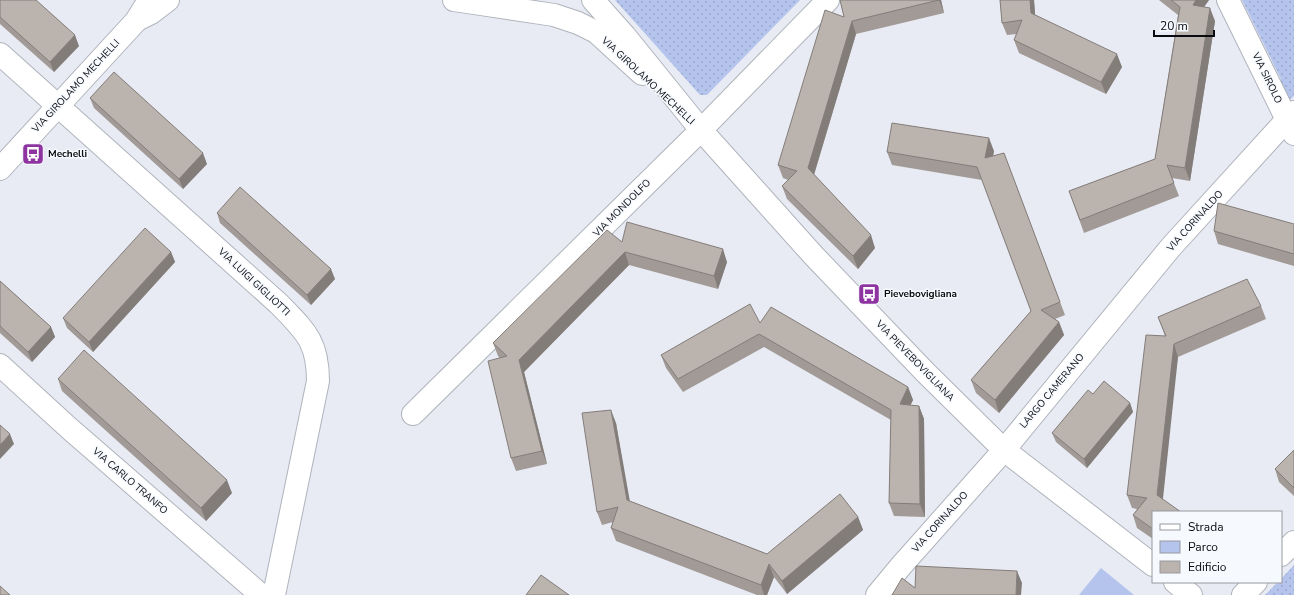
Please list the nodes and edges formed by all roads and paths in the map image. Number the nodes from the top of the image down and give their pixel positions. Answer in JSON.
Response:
{"nodes":[{"id":1,"x":148,"y":0,"type":"edge"},
{"id":2,"x":168,"y":0,"type":"edge"},
{"id":3,"x":454,"y":0,"type":"edge"},
{"id":4,"x":593,"y":0,"type":"edge"},
{"id":5,"x":828,"y":0,"type":"edge"},
{"id":6,"x":1228,"y":0,"type":"edge"},
{"id":7,"x":136,"y":21,"type":"junction"},
{"id":8,"x":0,"y":54,"type":"edge"},
{"id":9,"x":58,"y":105,"type":"junction"},
{"id":10,"x":1292,"y":121,"type":"edge"},
{"id":11,"x":701,"y":130,"type":"junction"},
{"id":12,"x":0,"y":169,"type":"edge"},
{"id":13,"x":1101,"y":333,"type":"joint"},
{"id":14,"x":0,"y":365,"type":"edge"},
{"id":15,"x":413,"y":414,"type":"dead end"},
{"id":16,"x":1004,"y":450,"type":"junction"},
{"id":17,"x":1294,"y":542,"type":"edge"},
{"id":18,"x":1282,"y":555,"type":"edge"},
{"id":19,"x":1152,"y":564,"type":"edge"},
{"id":20,"x":1175,"y":583,"type":"edge"},
{"id":21,"x":1255,"y":583,"type":"edge"},
{"id":22,"x":261,"y":595,"type":"edge"},
{"id":23,"x":274,"y":595,"type":"edge"},
{"id":24,"x":877,"y":595,"type":"edge"},
{"id":25,"x":1191,"y":595,"type":"edge"},
{"id":26,"x":1244,"y":595,"type":"edge"}],
"edges":[{"from":1,"to":7,"type":"street","name":"VIA GIROLAMO MECHELLI"},
{"from":2,"to":7,"type":"street","name":"VIA GIROLAMO MECHELLI"},
{"from":3,"to":11,"type":"street","name":"VIA GIROLAMO MECHELLI"},
{"from":4,"to":11,"type":"street","name":"VIA GIROLAMO MECHELLI"},
{"from":5,"to":11,"type":"street","name":"VIA MONDOLFO"},
{"from":6,"to":10,"type":"street","name":"VIA SIROLO"},
{"from":7,"to":9,"type":"street","name":"VIA GIROLAMO MECHELLI"},
{"from":8,"to":9,"type":"street","name":"VIA LUIGI GIGLIOTTI"},
{"from":9,"to":12,"type":"street","name":"VIA GIROLAMO MECHELLI"},
{"from":9,"to":23,"type":"street","name":"VIA LUIGI GIGLIOTTI"},
{"from":10,"to":13,"type":"street","name":"VIA CORINALDO"},
{"from":11,"to":15,"type":"street","name":"VIA MONDOLFO"},
{"from":11,"to":16,"type":"street","name":"VIA PIEVEBOVIGLIANA"},
{"from":13,"to":16,"type":"street","name":"LARGO CAMERANO"},
{"from":14,"to":22,"type":"street","name":"VIA CARLO TRANFO"},
{"from":16,"to":19,"type":"street","name":"VIA PIEVEBOVIGLIANA"},
{"from":16,"to":24,"type":"street","name":"VIA CORINALDO"},
{"from":17,"to":18,"type":"street"},
{"from":20,"to":25,"type":"street"},
{"from":21,"to":26,"type":"street"}]}
